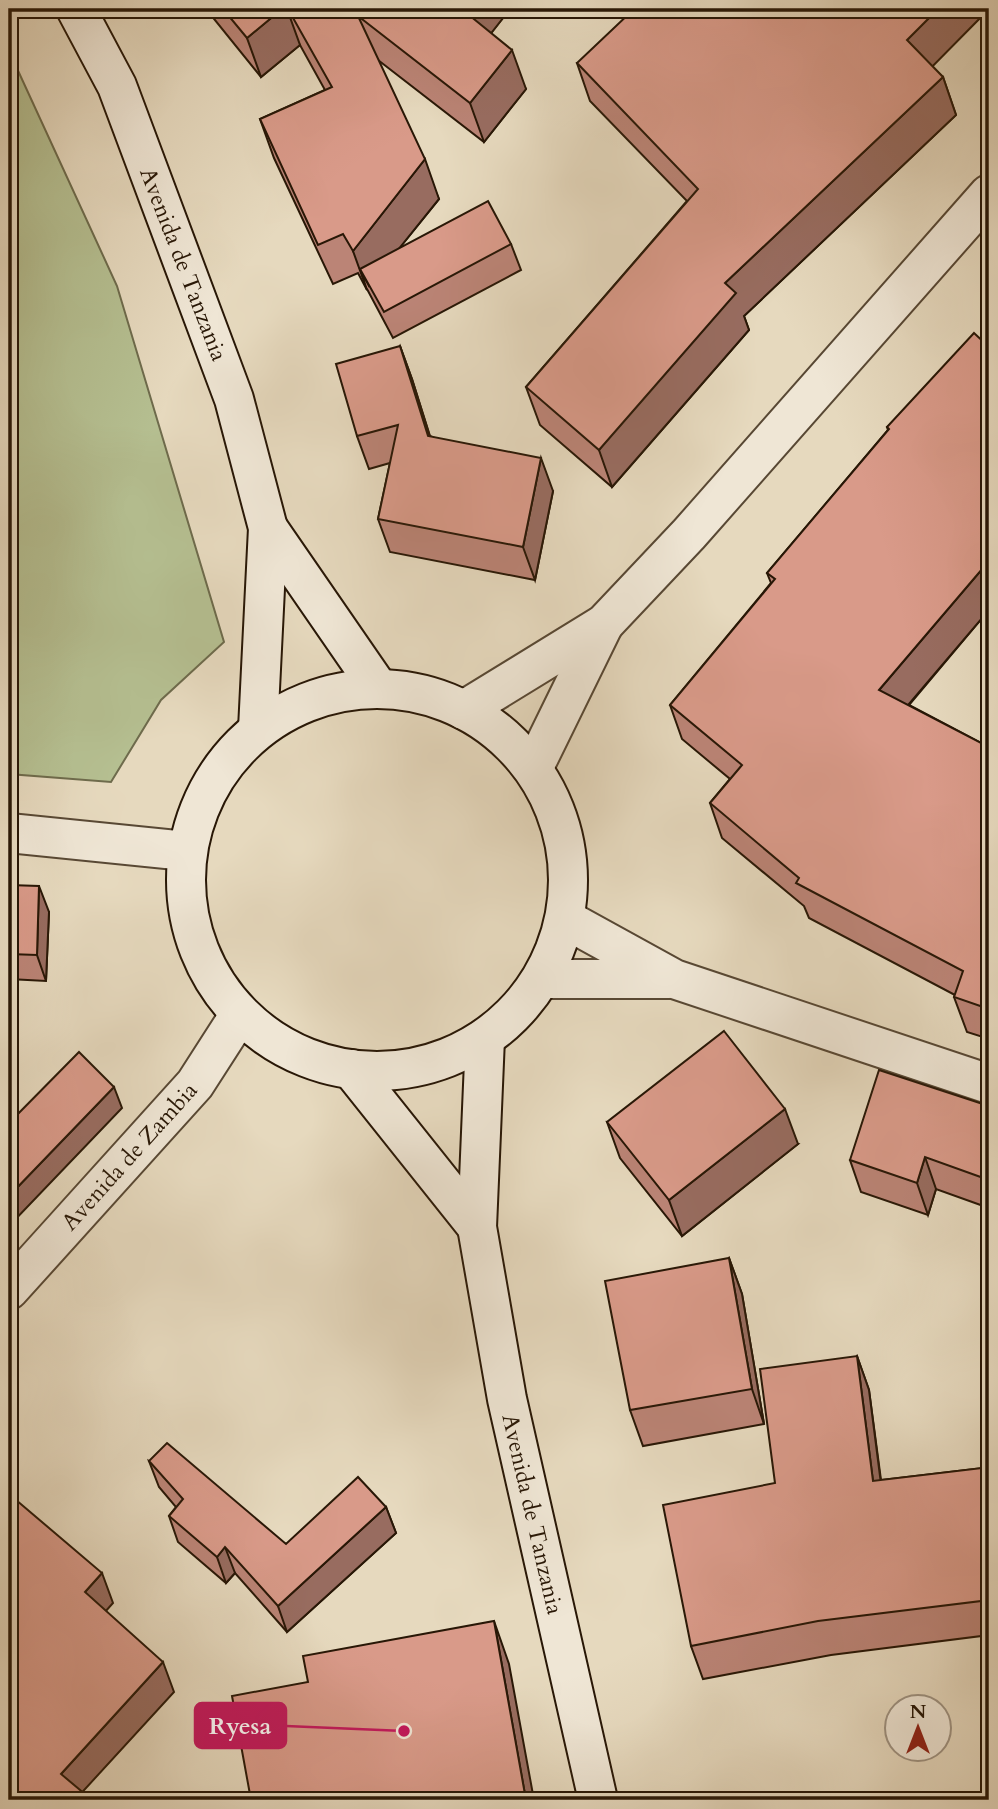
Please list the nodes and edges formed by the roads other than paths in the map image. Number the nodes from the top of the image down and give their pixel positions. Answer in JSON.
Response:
{"nodes":[{"id":1,"x":76,"y":9,"type":"edge"},
{"id":2,"x":989,"y":194,"type":"edge"},
{"id":3,"x":268,"y":528,"type":"junction"},
{"id":4,"x":604,"y":624,"type":"junction"},
{"id":5,"x":379,"y":689,"type":"junction"},
{"id":6,"x":464,"y":710,"type":"junction"},
{"id":7,"x":258,"y":729,"type":"junction"},
{"id":8,"x":533,"y":769,"type":"junction"},
{"id":9,"x":9,"y":833,"type":"edge"},
{"id":10,"x":186,"y":851,"type":"junction"},
{"id":11,"x":565,"y":919,"type":"junction"},
{"id":12,"x":541,"y":979,"type":"junction"},
{"id":13,"x":674,"y":979,"type":"junction"},
{"id":14,"x":240,"y":1014,"type":"junction"},
{"id":15,"x":485,"y":1038,"type":"junction"},
{"id":16,"x":351,"y":1069,"type":"junction"},
{"id":17,"x":989,"y":1084,"type":"edge"},
{"id":18,"x":477,"y":1227,"type":"junction"},
{"id":19,"x":9,"y":1290,"type":"edge"},
{"id":20,"x":598,"y":1800,"type":"edge"}],
"edges":[{"from":1,"to":3,"type":"main road","name":"Avenida de Tanzania"},
{"from":2,"to":4,"type":"main road"},
{"from":3,"to":5,"type":"main road","name":"Avenida de Tanzania"},
{"from":3,"to":7,"type":"main road","name":"Avenida de Tanzania"},
{"from":4,"to":6,"type":"main road"},
{"from":4,"to":8,"type":"main road"},
{"from":5,"to":6,"type":"main road"},
{"from":5,"to":7,"type":"main road"},
{"from":6,"to":8,"type":"main road"},
{"from":7,"to":10,"type":"main road"},
{"from":8,"to":11,"type":"main road"},
{"from":9,"to":10,"type":"main road"},
{"from":10,"to":14,"type":"main road"},
{"from":11,"to":12,"type":"main road"},
{"from":11,"to":13,"type":"main road"},
{"from":12,"to":13,"type":"main road"},
{"from":12,"to":15,"type":"main road"},
{"from":13,"to":17,"type":"main road"},
{"from":14,"to":16,"type":"main road"},
{"from":14,"to":19,"type":"main road","name":"Avenida de Zambia"},
{"from":15,"to":16,"type":"main road"},
{"from":15,"to":18,"type":"main road","name":"Avenida de Tanzania"},
{"from":16,"to":18,"type":"main road","name":"Avenida de Tanzania"},
{"from":18,"to":20,"type":"main road","name":"Avenida de Tanzania"}]}
